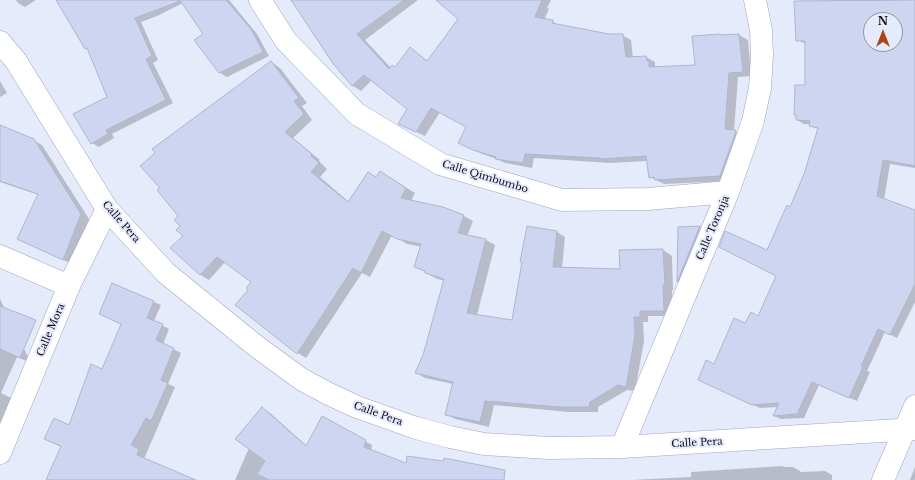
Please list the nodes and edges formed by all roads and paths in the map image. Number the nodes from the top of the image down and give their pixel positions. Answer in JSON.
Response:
{"nodes":[{"id":1,"x":260,"y":0,"type":"edge"},
{"id":2,"x":755,"y":0,"type":"edge"},
{"id":3,"x":0,"y":42,"type":"edge"},
{"id":4,"x":728,"y":192,"type":"junction"},
{"id":5,"x":107,"y":209,"type":"junction"},
{"id":6,"x":0,"y":256,"type":"edge"},
{"id":7,"x":69,"y":286,"type":"junction"},
{"id":8,"x":915,"y":406,"type":"edge"},
{"id":9,"x":910,"y":430,"type":"edge"},
{"id":10,"x":622,"y":447,"type":"junction"},
{"id":11,"x":0,"y":453,"type":"edge"},
{"id":12,"x":883,"y":480,"type":"edge"}],
"edges":[{"from":1,"to":4,"type":"street","name":"Calle Qimbumbo"},
{"from":2,"to":4,"type":"street","name":"Calle Toronja"},
{"from":3,"to":5,"type":"street","name":"Calle Pera"},
{"from":4,"to":10,"type":"street","name":"Calle Toronja"},
{"from":5,"to":7,"type":"street","name":"Calle Mora"},
{"from":5,"to":10,"type":"street","name":"Calle Pera"},
{"from":6,"to":7,"type":"street"},
{"from":7,"to":11,"type":"street","name":"Calle Mora"},
{"from":8,"to":9,"type":"street"},
{"from":9,"to":10,"type":"street","name":"Calle Pera"},
{"from":9,"to":12,"type":"street"}]}
